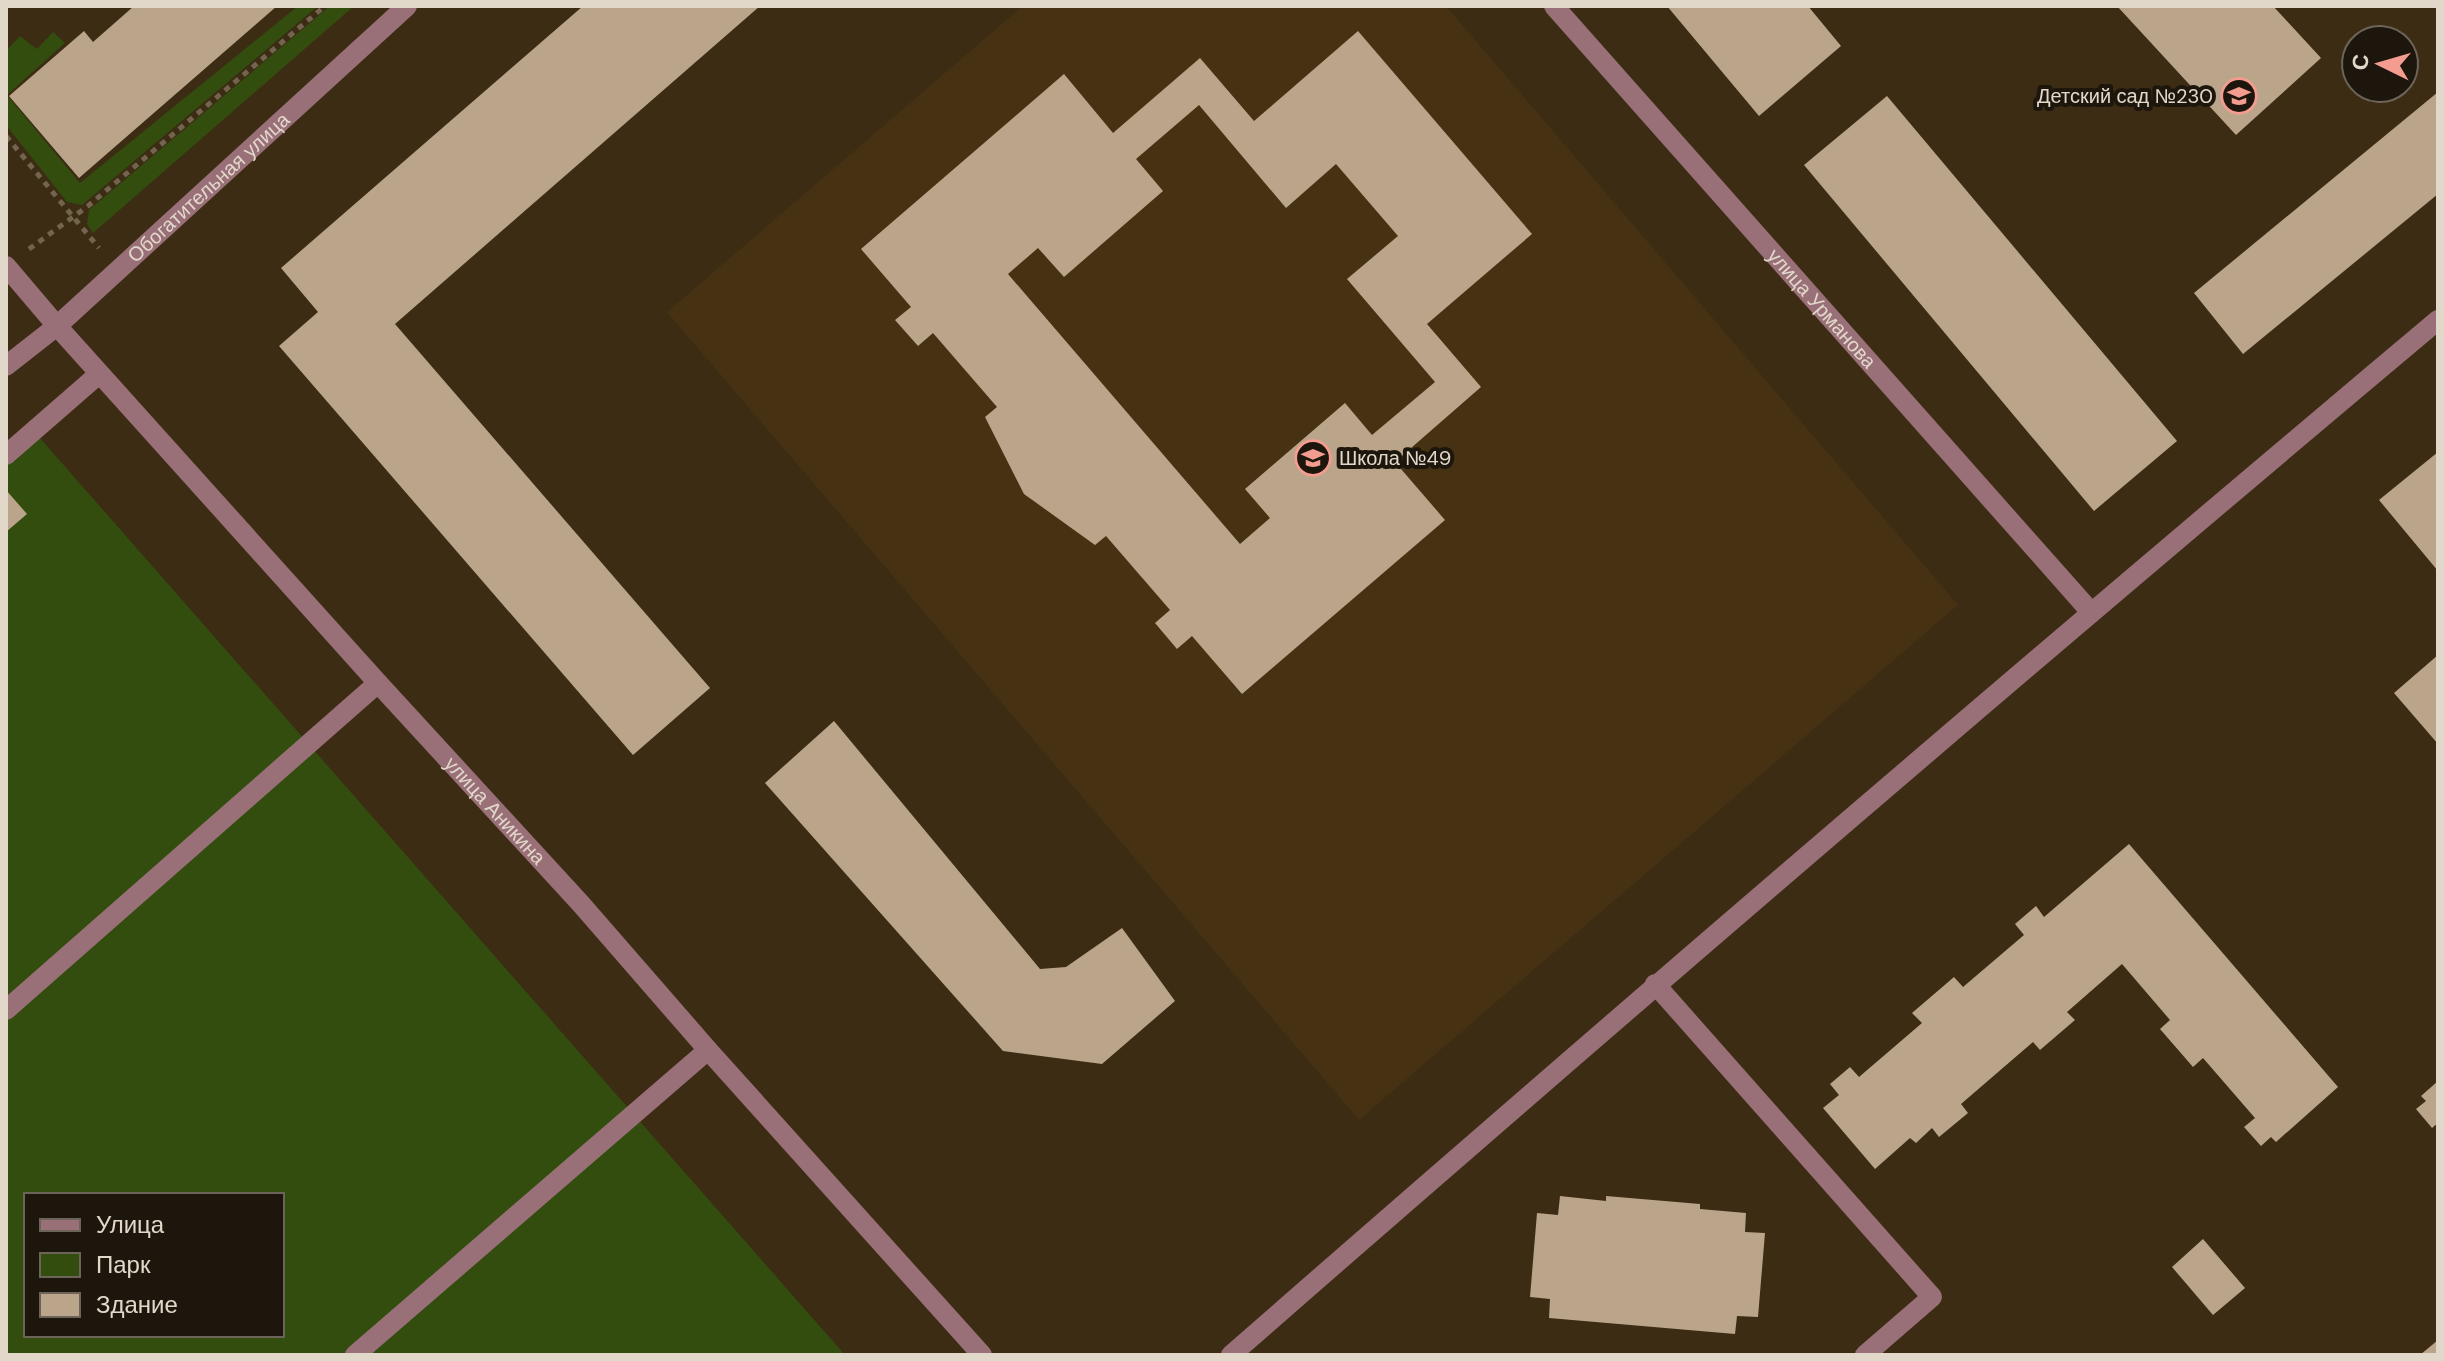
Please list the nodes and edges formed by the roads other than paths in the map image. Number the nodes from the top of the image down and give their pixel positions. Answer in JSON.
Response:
{"nodes":[{"id":1,"x":407,"y":6,"type":"edge"},
{"id":2,"x":1554,"y":6,"type":"edge"},
{"id":3,"x":12,"y":262,"type":"edge"},
{"id":4,"x":2438,"y":320,"type":"edge"},
{"id":5,"x":57,"y":326,"type":"junction"},
{"id":6,"x":6,"y":366,"type":"edge"},
{"id":7,"x":99,"y":374,"type":"junction"},
{"id":8,"x":6,"y":455,"type":"edge"},
{"id":9,"x":2090,"y":611,"type":"junction"},
{"id":10,"x":378,"y":683,"type":"junction"},
{"id":11,"x":1655,"y":984,"type":"junction"},
{"id":12,"x":6,"y":1010,"type":"edge"},
{"id":13,"x":708,"y":1050,"type":"junction"},
{"id":14,"x":355,"y":1355,"type":"edge"},
{"id":15,"x":982,"y":1355,"type":"edge"},
{"id":16,"x":1231,"y":1355,"type":"edge"},
{"id":17,"x":1865,"y":1355,"type":"edge"}],
"edges":[{"from":1,"to":5,"type":"street","name":"Обогатительная улица"},
{"from":2,"to":9,"type":"street","name":"улица Урманова"},
{"from":3,"to":5,"type":"street","name":"улица Аникина"},
{"from":4,"to":9,"type":"street"},
{"from":5,"to":6,"type":"street","name":"Обогатительная улица"},
{"from":5,"to":7,"type":"street","name":"улица Аникина"},
{"from":7,"to":8,"type":"street"},
{"from":7,"to":10,"type":"street","name":"улица Аникина"},
{"from":9,"to":11,"type":"street"},
{"from":10,"to":12,"type":"street"},
{"from":10,"to":13,"type":"street","name":"улица Аникина"},
{"from":11,"to":16,"type":"street"},
{"from":11,"to":17,"type":"street"},
{"from":13,"to":14,"type":"street"},
{"from":13,"to":15,"type":"street","name":"улица Аникина"}]}
